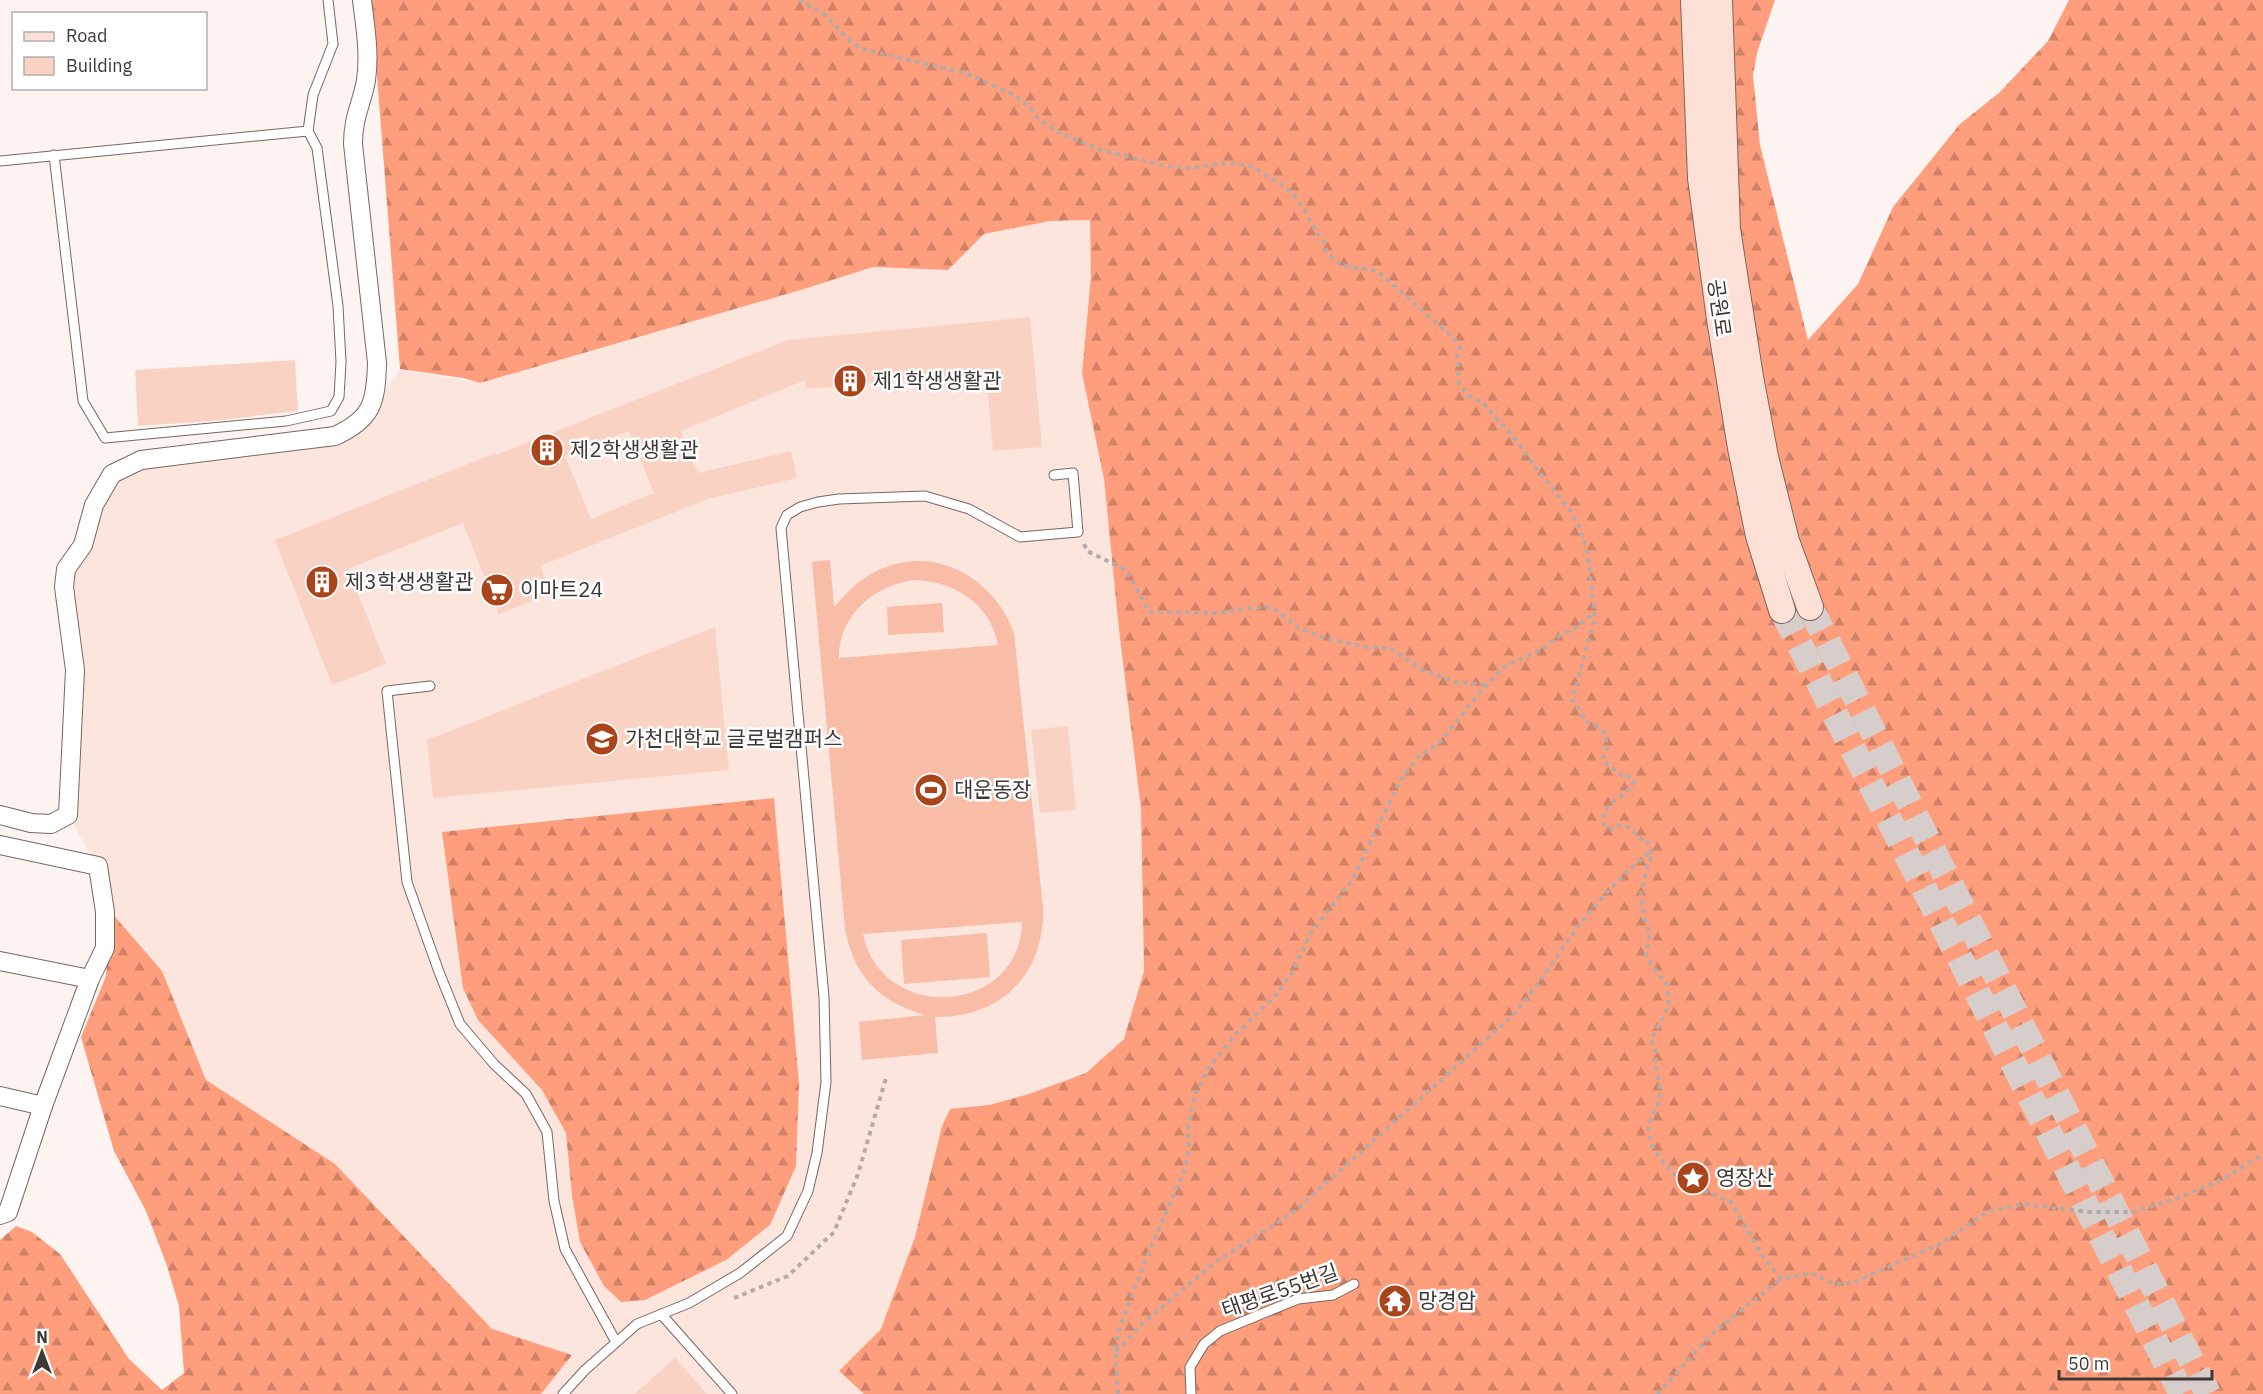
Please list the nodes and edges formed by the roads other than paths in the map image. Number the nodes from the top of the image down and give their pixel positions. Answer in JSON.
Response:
{"nodes":[{"id":1,"x":328,"y":0,"type":"edge"},
{"id":2,"x":362,"y":0,"type":"edge"},
{"id":3,"x":1694,"y":0,"type":"edge"},
{"id":4,"x":1719,"y":0,"type":"edge"},
{"id":5,"x":308,"y":131,"type":"junction"},
{"id":6,"x":54,"y":155,"type":"junction"},
{"id":7,"x":0,"y":161,"type":"edge"},
{"id":8,"x":1054,"y":475,"type":"dead end"},
{"id":9,"x":1810,"y":607,"type":"tunnel mouth"},
{"id":10,"x":1782,"y":610,"type":"tunnel mouth"},
{"id":11,"x":430,"y":686,"type":"dead end"},
{"id":12,"x":0,"y":815,"type":"edge"},
{"id":13,"x":0,"y":845,"type":"edge"},
{"id":14,"x":0,"y":960,"type":"edge"},
{"id":15,"x":90,"y":979,"type":"junction"},
{"id":16,"x":0,"y":1096,"type":"edge"},
{"id":17,"x":44,"y":1106,"type":"junction"},
{"id":18,"x":0,"y":1215,"type":"edge"},
{"id":19,"x":1354,"y":1284,"type":"dead end"},
{"id":20,"x":661,"y":1314,"type":"junction"},
{"id":21,"x":616,"y":1342,"type":"junction"},
{"id":22,"x":562,"y":1394,"type":"edge"},
{"id":23,"x":732,"y":1394,"type":"edge"},
{"id":24,"x":1191,"y":1394,"type":"edge"}],
"edges":[{"from":1,"to":5,"type":"lane"},
{"from":2,"to":12,"type":"street"},
{"from":3,"to":10,"type":"main road","name":"공원로"},
{"from":4,"to":9,"type":"main road","name":"공원로"},
{"from":5,"to":6,"type":"lane"},
{"from":5,"to":6,"type":"lane"},
{"from":6,"to":7,"type":"lane"},
{"from":8,"to":20,"type":"lane"},
{"from":11,"to":21,"type":"lane"},
{"from":13,"to":15,"type":"street"},
{"from":14,"to":15,"type":"street"},
{"from":15,"to":17,"type":"street"},
{"from":16,"to":17,"type":"street"},
{"from":17,"to":18,"type":"street"},
{"from":19,"to":24,"type":"lane","name":"태평로55번길"},
{"from":20,"to":21,"type":"lane"},
{"from":20,"to":23,"type":"lane"},
{"from":21,"to":22,"type":"lane"}]}
